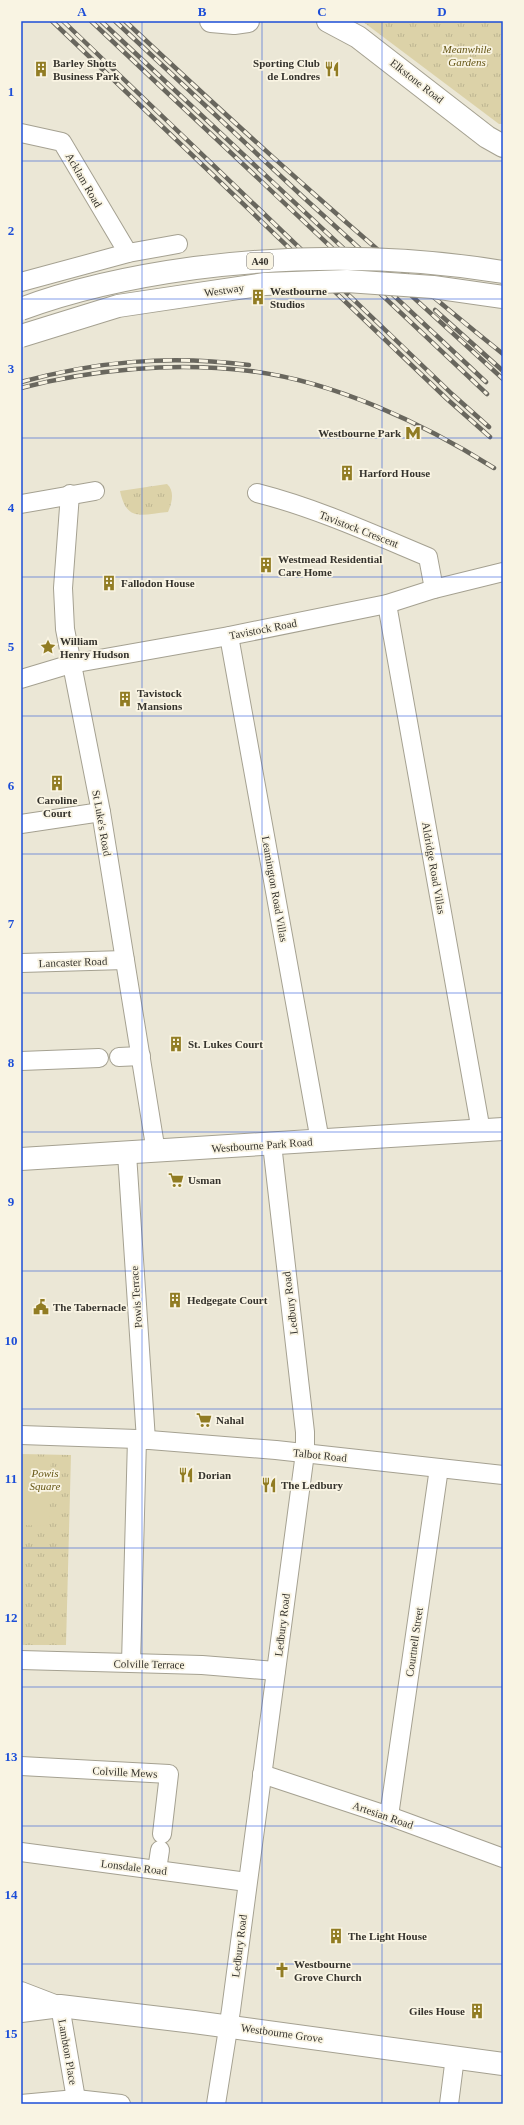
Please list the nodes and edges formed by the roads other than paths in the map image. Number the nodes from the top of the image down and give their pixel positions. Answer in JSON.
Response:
{"nodes":[{"id":1,"x":211,"y":21,"type":"edge"},
{"id":2,"x":248,"y":21,"type":"edge"},
{"id":3,"x":328,"y":21,"type":"edge"},
{"id":4,"x":21,"y":133,"type":"edge"},
{"id":5,"x":503,"y":146,"type":"edge"},
{"id":6,"x":178,"y":244,"type":"dead end"},
{"id":7,"x":128,"y":253,"type":"junction"},
{"id":8,"x":503,"y":272,"type":"edge"},
{"id":9,"x":21,"y":282,"type":"edge"},
{"id":10,"x":503,"y":297,"type":"edge"},
{"id":11,"x":21,"y":309,"type":"edge"},
{"id":12,"x":21,"y":336,"type":"edge"},
{"id":13,"x":95,"y":491,"type":"dead end"},
{"id":14,"x":257,"y":493,"type":"dead end"},
{"id":15,"x":70,"y":494,"type":"junction"},
{"id":16,"x":21,"y":504,"type":"edge"},
{"id":17,"x":503,"y":572,"type":"edge"},
{"id":18,"x":434,"y":589,"type":"junction"},
{"id":19,"x":387,"y":604,"type":"junction"},
{"id":20,"x":229,"y":636,"type":"junction"},
{"id":21,"x":71,"y":664,"type":"junction"},
{"id":22,"x":21,"y":679,"type":"edge"},
{"id":23,"x":101,"y":812,"type":"junction"},
{"id":24,"x":21,"y":824,"type":"edge"},
{"id":25,"x":125,"y":960,"type":"junction"},
{"id":26,"x":21,"y":963,"type":"edge"},
{"id":27,"x":140,"y":1056,"type":"junction"},
{"id":28,"x":119,"y":1057,"type":"dead end"},
{"id":29,"x":99,"y":1058,"type":"dead end"},
{"id":30,"x":21,"y":1061,"type":"edge"},
{"id":31,"x":503,"y":1129,"type":"edge"},
{"id":32,"x":480,"y":1131,"type":"junction"},
{"id":33,"x":320,"y":1141,"type":"junction"},
{"id":34,"x":272,"y":1144,"type":"junction"},
{"id":35,"x":156,"y":1152,"type":"junction"},
{"id":36,"x":126,"y":1154,"type":"junction"},
{"id":37,"x":21,"y":1160,"type":"edge"},
{"id":38,"x":21,"y":1435,"type":"edge"},
{"id":39,"x":141,"y":1440,"type":"junction"},
{"id":40,"x":305,"y":1453,"type":"junction"},
{"id":41,"x":439,"y":1468,"type":"junction"},
{"id":42,"x":503,"y":1475,"type":"edge"},
{"id":43,"x":21,"y":1660,"type":"edge"},
{"id":44,"x":131,"y":1663,"type":"junction"},
{"id":45,"x":276,"y":1671,"type":"junction"},
{"id":46,"x":21,"y":1766,"type":"edge"},
{"id":47,"x":262,"y":1774,"type":"junction"},
{"id":48,"x":388,"y":1816,"type":"junction"},
{"id":49,"x":21,"y":1852,"type":"edge"},
{"id":50,"x":503,"y":1858,"type":"edge"},
{"id":51,"x":157,"y":1870,"type":"junction"},
{"id":52,"x":247,"y":1882,"type":"junction"},
{"id":53,"x":21,"y":1991,"type":"edge"},
{"id":54,"x":60,"y":2006,"type":"junction"},
{"id":55,"x":21,"y":2011,"type":"edge"},
{"id":56,"x":227,"y":2026,"type":"junction"},
{"id":57,"x":455,"y":2057,"type":"junction"},
{"id":58,"x":503,"y":2064,"type":"edge"},
{"id":59,"x":76,"y":2099,"type":"junction"},
{"id":60,"x":21,"y":2104,"type":"edge"},
{"id":61,"x":121,"y":2104,"type":"edge"},
{"id":62,"x":216,"y":2104,"type":"edge"},
{"id":63,"x":449,"y":2104,"type":"edge"}],
"edges":[{"from":1,"to":2,"type":"main road"},
{"from":3,"to":5,"type":"main road","name":"Elkstone Road"},
{"from":4,"to":7,"type":"street","name":"Acklam Road"},
{"from":6,"to":7,"type":"street"},
{"from":7,"to":9,"type":"street"},
{"from":8,"to":11,"type":"main road","number":"A40","bridge":true},
{"from":10,"to":12,"type":"main road","name":"Westway","number":"A40","bridge":true},
{"from":13,"to":15,"type":"street"},
{"from":14,"to":18,"type":"street","name":"Tavistock Crescent"},
{"from":15,"to":16,"type":"street"},
{"from":15,"to":21,"type":"street","name":"St Luke's Road"},
{"from":17,"to":18,"type":"street","name":"Tavistock Road"},
{"from":18,"to":19,"type":"street","name":"Tavistock Road"},
{"from":19,"to":20,"type":"street","name":"Tavistock Road"},
{"from":19,"to":32,"type":"street","name":"Aldridge Road Villas"},
{"from":20,"to":21,"type":"street","name":"Tavistock Road"},
{"from":20,"to":33,"type":"street","name":"Leamington Road Villas"},
{"from":21,"to":22,"type":"street","name":"Tavistock Road"},
{"from":21,"to":23,"type":"street","name":"St Luke's Road"},
{"from":23,"to":24,"type":"street"},
{"from":23,"to":25,"type":"street","name":"St Luke's Road"},
{"from":25,"to":26,"type":"street","name":"Lancaster Road"},
{"from":25,"to":27,"type":"street","name":"St Luke's Road"},
{"from":27,"to":28,"type":"street"},
{"from":27,"to":35,"type":"street","name":"St Luke's Road"},
{"from":29,"to":30,"type":"street"},
{"from":31,"to":32,"type":"main road","name":"Westbourne Park Road"},
{"from":32,"to":33,"type":"main road","name":"Westbourne Park Road"},
{"from":33,"to":34,"type":"main road","name":"Westbourne Park Road"},
{"from":34,"to":35,"type":"main road","name":"Westbourne Park Road"},
{"from":34,"to":40,"type":"street","name":"Ledbury Road"},
{"from":35,"to":36,"type":"main road","name":"Westbourne Park Road"},
{"from":36,"to":37,"type":"main road","name":"Westbourne Park Road"},
{"from":36,"to":39,"type":"street","name":"Powis Terrace"},
{"from":38,"to":39,"type":"street"},
{"from":39,"to":40,"type":"street","name":"Talbot Road"},
{"from":39,"to":44,"type":"street"},
{"from":40,"to":41,"type":"street","name":"Talbot Road"},
{"from":40,"to":45,"type":"street","name":"Ledbury Road"},
{"from":41,"to":42,"type":"street","name":"Talbot Road"},
{"from":41,"to":48,"type":"street","name":"Courtnell Street"},
{"from":43,"to":44,"type":"street","name":"Colville Terrace"},
{"from":44,"to":45,"type":"street","name":"Colville Terrace"},
{"from":45,"to":47,"type":"street","name":"Ledbury Road"},
{"from":46,"to":51,"type":"street","name":"Colville Mews"},
{"from":47,"to":48,"type":"street","name":"Artesian Road"},
{"from":47,"to":52,"type":"street","name":"Ledbury Road"},
{"from":48,"to":50,"type":"street","name":"Artesian Road"},
{"from":49,"to":51,"type":"street","name":"Lonsdale Road"},
{"from":51,"to":52,"type":"street","name":"Lonsdale Road"},
{"from":52,"to":56,"type":"street","name":"Ledbury Road"},
{"from":53,"to":54,"type":"street","name":"Westbourne Grove"},
{"from":54,"to":55,"type":"main road","name":"Westbourne Grove"},
{"from":54,"to":56,"type":"main road","name":"Westbourne Grove"},
{"from":54,"to":59,"type":"street","name":"Lambton Place"},
{"from":56,"to":57,"type":"main road","name":"Westbourne Grove"},
{"from":56,"to":62,"type":"street","name":"Ledbury Road"},
{"from":57,"to":58,"type":"main road","name":"Westbourne Grove"},
{"from":57,"to":63,"type":"street"},
{"from":59,"to":60,"type":"street","name":"Lambton Place"},
{"from":59,"to":61,"type":"street","name":"Lambton Place"}]}
